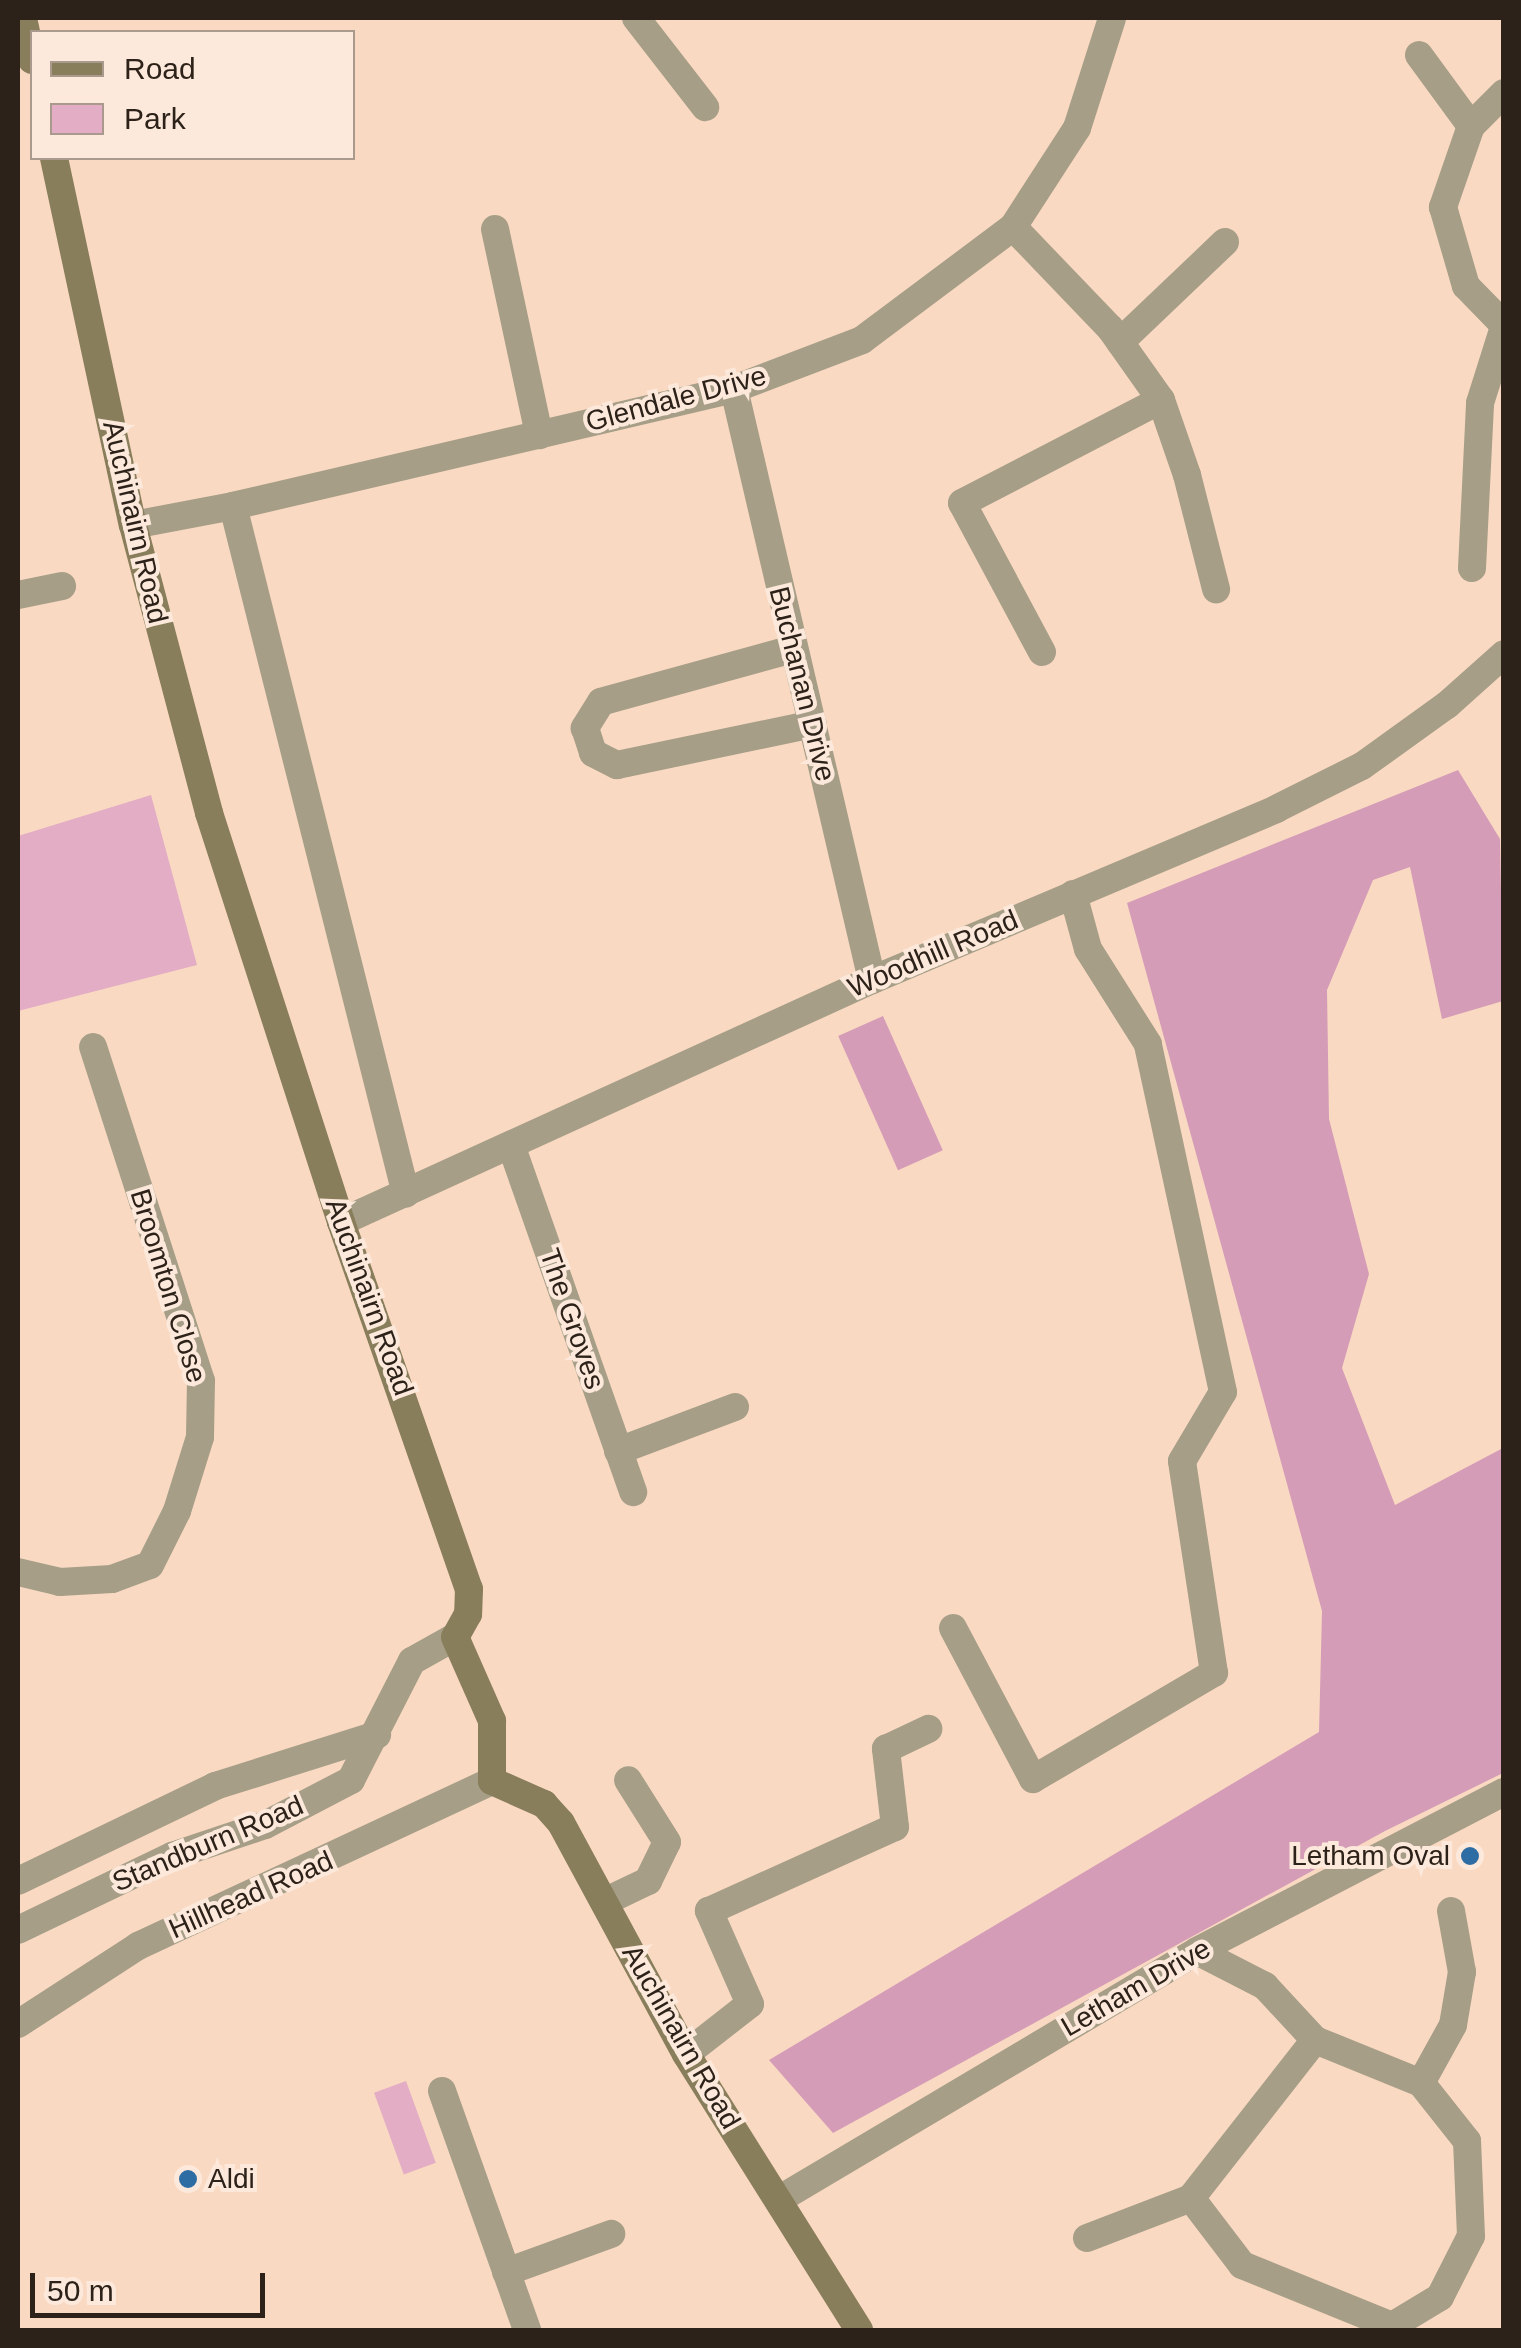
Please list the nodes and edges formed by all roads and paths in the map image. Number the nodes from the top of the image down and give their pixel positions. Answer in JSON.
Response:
{"nodes":[{"id":1,"x":23,"y":18,"type":"edge"},
{"id":2,"x":636,"y":18,"type":"edge"},
{"id":3,"x":1112,"y":18,"type":"edge"},
{"id":4,"x":30,"y":51,"type":"edge"},
{"id":5,"x":1419,"y":55,"type":"dead end"},
{"id":6,"x":1504,"y":93,"type":"edge"},
{"id":7,"x":705,"y":107,"type":"dead end"},
{"id":8,"x":1471,"y":126,"type":"junction"},
{"id":9,"x":54,"y":160,"type":"edge"},
{"id":10,"x":1013,"y":226,"type":"junction"},
{"id":11,"x":496,"y":228,"type":"dead end"},
{"id":12,"x":1225,"y":242,"type":"dead end"},
{"id":13,"x":1504,"y":326,"type":"edge"},
{"id":14,"x":1120,"y":342,"type":"junction"},
{"id":15,"x":734,"y":389,"type":"junction"},
{"id":16,"x":1161,"y":400,"type":"junction"},
{"id":17,"x":539,"y":435,"type":"junction"},
{"id":18,"x":232,"y":506,"type":"junction"},
{"id":19,"x":134,"y":525,"type":"junction"},
{"id":20,"x":1472,"y":568,"type":"dead end"},
{"id":21,"x":62,"y":586,"type":"dead end"},
{"id":22,"x":1216,"y":589,"type":"dead end"},
{"id":23,"x":18,"y":595,"type":"edge"},
{"id":24,"x":792,"y":648,"type":"junction"},
{"id":25,"x":1042,"y":652,"type":"dead end"},
{"id":26,"x":1504,"y":654,"type":"edge"},
{"id":27,"x":813,"y":724,"type":"junction"},
{"id":28,"x":1073,"y":894,"type":"junction"},
{"id":29,"x":872,"y":980,"type":"junction"},
{"id":30,"x":93,"y":1047,"type":"dead end"},
{"id":31,"x":511,"y":1145,"type":"junction"},
{"id":32,"x":406,"y":1194,"type":"junction"},
{"id":33,"x":341,"y":1222,"type":"junction"},
{"id":34,"x":735,"y":1407,"type":"dead end"},
{"id":35,"x":618,"y":1451,"type":"junction"},
{"id":36,"x":632,"y":1492,"type":"dead end"},
{"id":37,"x":18,"y":1572,"type":"edge"},
{"id":38,"x":953,"y":1628,"type":"dead end"},
{"id":39,"x":455,"y":1638,"type":"junction"},
{"id":40,"x":928,"y":1729,"type":"dead end"},
{"id":41,"x":378,"y":1736,"type":"junction"},
{"id":42,"x":492,"y":1780,"type":"junction"},
{"id":43,"x":628,"y":1780,"type":"dead end"},
{"id":44,"x":1504,"y":1792,"type":"edge"},
{"id":45,"x":18,"y":1881,"type":"edge"},
{"id":46,"x":604,"y":1902,"type":"junction"},
{"id":47,"x":1451,"y":1911,"type":"dead end"},
{"id":48,"x":18,"y":1930,"type":"edge"},
{"id":49,"x":1197,"y":1951,"type":"junction"},
{"id":50,"x":18,"y":2024,"type":"edge"},
{"id":51,"x":1315,"y":2040,"type":"junction"},
{"id":52,"x":686,"y":2054,"type":"junction"},
{"id":53,"x":1421,"y":2083,"type":"junction"},
{"id":54,"x":442,"y":2092,"type":"dead end"},
{"id":55,"x":1191,"y":2198,"type":"junction"},
{"id":56,"x":778,"y":2200,"type":"junction"},
{"id":57,"x":610,"y":2234,"type":"dead end"},
{"id":58,"x":1086,"y":2238,"type":"dead end"},
{"id":59,"x":506,"y":2272,"type":"junction"},
{"id":60,"x":527,"y":2330,"type":"edge"},
{"id":61,"x":859,"y":2330,"type":"edge"}],
"edges":[{"from":1,"to":4,"type":"main road"},
{"from":2,"to":7,"type":"street"},
{"from":3,"to":10,"type":"street","name":"Glendale Drive"},
{"from":5,"to":8,"type":"street"},
{"from":6,"to":8,"type":"street"},
{"from":8,"to":13,"type":"street"},
{"from":9,"to":19,"type":"main road","name":"Auchinairn Road"},
{"from":10,"to":14,"type":"street"},
{"from":10,"to":15,"type":"street","name":"Glendale Drive"},
{"from":11,"to":17,"type":"street"},
{"from":12,"to":14,"type":"street"},
{"from":13,"to":20,"type":"street"},
{"from":14,"to":16,"type":"street"},
{"from":15,"to":17,"type":"street","name":"Glendale Drive"},
{"from":15,"to":24,"type":"street","name":"Buchanan Drive"},
{"from":16,"to":22,"type":"street"},
{"from":16,"to":25,"type":"street"},
{"from":17,"to":18,"type":"street","name":"Glendale Drive"},
{"from":18,"to":19,"type":"street","name":"Glendale Drive"},
{"from":18,"to":32,"type":"street"},
{"from":19,"to":33,"type":"main road","name":"Auchinairn Road"},
{"from":21,"to":23,"type":"street"},
{"from":24,"to":27,"type":"street","name":"Buchanan Drive"},
{"from":24,"to":27,"type":"street"},
{"from":26,"to":28,"type":"street","name":"Woodhill Road"},
{"from":27,"to":29,"type":"street","name":"Buchanan Drive"},
{"from":28,"to":29,"type":"street","name":"Woodhill Road"},
{"from":28,"to":38,"type":"street"},
{"from":29,"to":31,"type":"street","name":"Woodhill Road"},
{"from":30,"to":37,"type":"street","name":"Broomton Close"},
{"from":31,"to":32,"type":"street","name":"Woodhill Road"},
{"from":31,"to":35,"type":"street","name":"The Groves"},
{"from":32,"to":33,"type":"street","name":"Woodhill Road"},
{"from":33,"to":39,"type":"main road","name":"Auchinairn Road"},
{"from":34,"to":35,"type":"street"},
{"from":35,"to":36,"type":"street","name":"The Groves"},
{"from":39,"to":41,"type":"street","name":"Standburn Road"},
{"from":39,"to":42,"type":"main road"},
{"from":40,"to":52,"type":"street"},
{"from":41,"to":45,"type":"street","name":"Standburn Road"},
{"from":41,"to":48,"type":"street","name":"Standburn Road"},
{"from":42,"to":46,"type":"main road","name":"Auchinairn Road"},
{"from":42,"to":50,"type":"street","name":"Hillhead Road"},
{"from":43,"to":46,"type":"street"},
{"from":44,"to":49,"type":"street","name":"Letham Drive"},
{"from":46,"to":52,"type":"main road","name":"Auchinairn Road"},
{"from":47,"to":53,"type":"street"},
{"from":49,"to":51,"type":"street"},
{"from":49,"to":56,"type":"street","name":"Letham Drive"},
{"from":51,"to":53,"type":"street"},
{"from":51,"to":55,"type":"street"},
{"from":52,"to":56,"type":"main road","name":"Auchinairn Road"},
{"from":53,"to":55,"type":"street"},
{"from":54,"to":59,"type":"street"},
{"from":55,"to":58,"type":"street"},
{"from":56,"to":61,"type":"main road","name":"Auchinairn Road"},
{"from":57,"to":59,"type":"street"},
{"from":59,"to":60,"type":"street"}]}
